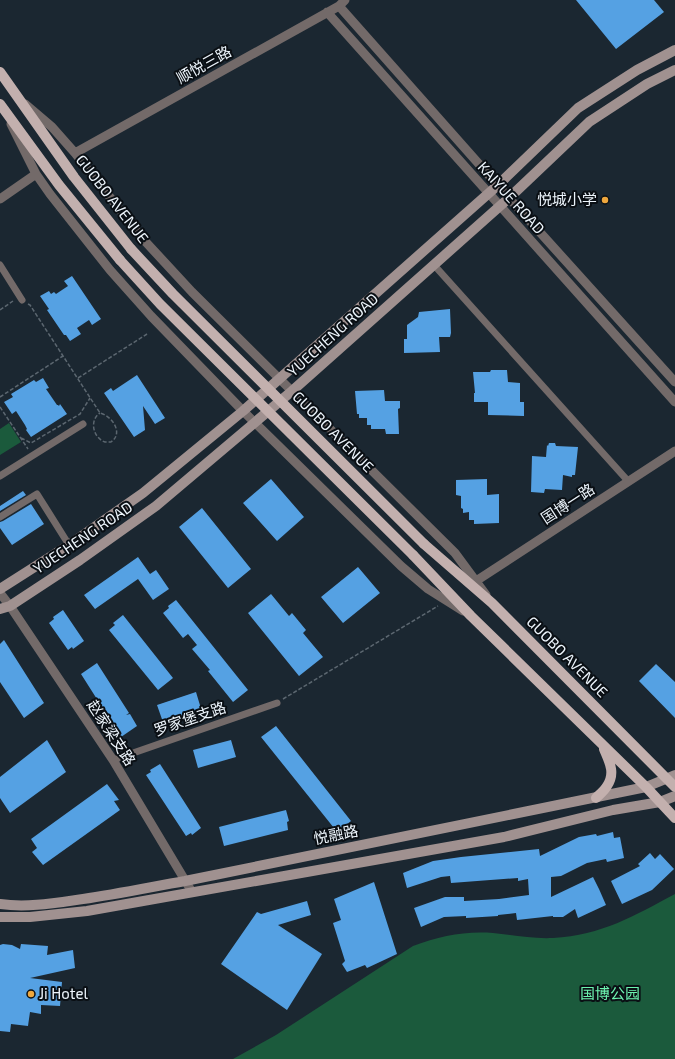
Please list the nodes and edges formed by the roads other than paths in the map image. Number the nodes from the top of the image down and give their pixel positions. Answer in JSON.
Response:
{"nodes":[{"id":1,"x":342,"y":3,"type":"edge"},
{"id":2,"x":327,"y":12,"type":"junction"},
{"id":3,"x":675,"y":50,"type":"edge"},
{"id":4,"x":675,"y":70,"type":"edge"},
{"id":5,"x":0,"y":72,"type":"edge"},
{"id":6,"x":19,"y":98,"type":"junction"},
{"id":7,"x":1,"y":105,"type":"edge"},
{"id":8,"x":75,"y":153,"type":"junction"},
{"id":9,"x":36,"y":174,"type":"junction"},
{"id":10,"x":498,"y":186,"type":"junction"},
{"id":11,"x":488,"y":194,"type":"junction"},
{"id":12,"x":509,"y":198,"type":"junction"},
{"id":13,"x":0,"y":199,"type":"edge"},
{"id":14,"x":500,"y":206,"type":"junction"},
{"id":15,"x":0,"y":265,"type":"edge"},
{"id":16,"x":434,"y":265,"type":"junction"},
{"id":17,"x":22,"y":300,"type":"road end"},
{"id":18,"x":280,"y":378,"type":"junction"},
{"id":19,"x":675,"y":382,"type":"edge"},
{"id":20,"x":292,"y":391,"type":"junction"},
{"id":21,"x":675,"y":402,"type":"edge"},
{"id":22,"x":243,"y":412,"type":"junction"},
{"id":23,"x":255,"y":423,"type":"junction"},
{"id":24,"x":83,"y":424,"type":"dead end"},
{"id":25,"x":675,"y":451,"type":"edge"},
{"id":26,"x":0,"y":476,"type":"edge"},
{"id":27,"x":628,"y":481,"type":"junction"},
{"id":28,"x":0,"y":517,"type":"edge"},
{"id":29,"x":69,"y":545,"type":"junction"},
{"id":30,"x":476,"y":581,"type":"junction"},
{"id":31,"x":0,"y":589,"type":"edge"},
{"id":32,"x":0,"y":593,"type":"edge"},
{"id":33,"x":492,"y":603,"type":"junction"},
{"id":34,"x":10,"y":606,"type":"junction"},
{"id":35,"x":0,"y":610,"type":"edge"},
{"id":36,"x":471,"y":616,"type":"junction"},
{"id":37,"x":277,"y":703,"type":"road end"},
{"id":38,"x":603,"y":745,"type":"junction"},
{"id":39,"x":113,"y":760,"type":"junction"},
{"id":40,"x":671,"y":777,"type":"edge"},
{"id":41,"x":675,"y":787,"type":"edge"},
{"id":42,"x":646,"y":788,"type":"junction"},
{"id":43,"x":675,"y":796,"type":"edge"},
{"id":44,"x":596,"y":798,"type":"junction"},
{"id":45,"x":660,"y":802,"type":"junction"},
{"id":46,"x":675,"y":818,"type":"edge"},
{"id":47,"x":185,"y":881,"type":"junction"},
{"id":48,"x":192,"y":892,"type":"junction"},
{"id":49,"x":0,"y":904,"type":"edge"},
{"id":50,"x":0,"y":917,"type":"edge"}],
"edges":[{"from":1,"to":2,"type":"street","name":"顺悦三路"},
{"from":1,"to":10,"type":"street","name":"KAIYUE ROAD"},
{"from":2,"to":8,"type":"street","name":"顺悦三路"},
{"from":2,"to":11,"type":"street","name":"KAIYUE ROAD"},
{"from":3,"to":10,"type":"main road","name":"YUECHENG ROAD"},
{"from":4,"to":12,"type":"main road","name":"YUECHENG ROAD"},
{"from":5,"to":6,"type":"main road","name":"GUOBO AVENUE"},
{"from":6,"to":8,"type":"street"},
{"from":6,"to":33,"type":"main road","name":"GUOBO AVENUE","bridge":true},
{"from":7,"to":9,"type":"street"},
{"from":7,"to":36,"type":"main road","name":"GUOBO AVENUE","bridge":true},
{"from":8,"to":18,"type":"street"},
{"from":9,"to":13,"type":"street"},
{"from":9,"to":22,"type":"street"},
{"from":10,"to":11,"type":"main road","name":"YUECHENG ROAD"},
{"from":10,"to":12,"type":"street","name":"KAIYUE ROAD"},
{"from":11,"to":14,"type":"street","name":"KAIYUE ROAD"},
{"from":11,"to":18,"type":"main road","name":"YUECHENG ROAD"},
{"from":12,"to":14,"type":"main road","name":"YUECHENG ROAD"},
{"from":12,"to":19,"type":"street","name":"KAIYUE ROAD"},
{"from":14,"to":16,"type":"main road","name":"YUECHENG ROAD"},
{"from":14,"to":21,"type":"street","name":"KAIYUE ROAD"},
{"from":15,"to":17,"type":"street"},
{"from":16,"to":20,"type":"main road","name":"YUECHENG ROAD"},
{"from":16,"to":27,"type":"street"},
{"from":18,"to":20,"type":"street"},
{"from":18,"to":22,"type":"main road","name":"YUECHENG ROAD"},
{"from":20,"to":23,"type":"main road","name":"YUECHENG ROAD"},
{"from":20,"to":30,"type":"street"},
{"from":22,"to":23,"type":"street"},
{"from":22,"to":29,"type":"main road","name":"YUECHENG ROAD"},
{"from":23,"to":34,"type":"main road","name":"YUECHENG ROAD"},
{"from":23,"to":36,"type":"street"},
{"from":24,"to":26,"type":"street"},
{"from":25,"to":27,"type":"street","name":"国博一路"},
{"from":27,"to":30,"type":"street","name":"国博一路"},
{"from":28,"to":29,"type":"street"},
{"from":29,"to":31,"type":"main road","name":"YUECHENG ROAD"},
{"from":30,"to":33,"type":"street"},
{"from":32,"to":34,"type":"street","name":"赵家梁支路"},
{"from":33,"to":40,"type":"main road","name":"GUOBO AVENUE"},
{"from":34,"to":35,"type":"main road","name":"YUECHENG ROAD"},
{"from":34,"to":39,"type":"street","name":"赵家梁支路"},
{"from":36,"to":38,"type":"main road","name":"GUOBO AVENUE"},
{"from":37,"to":39,"type":"street","name":"罗家堡支路"},
{"from":38,"to":42,"type":"main road","name":"GUOBO AVENUE"},
{"from":38,"to":44,"type":"main road"},
{"from":39,"to":47,"type":"street","name":"赵家梁支路"},
{"from":40,"to":41,"type":"main road","name":"GUOBO AVENUE"},
{"from":40,"to":42,"type":"main road","name":"悦融路"},
{"from":42,"to":44,"type":"main road","name":"悦融路"},
{"from":42,"to":45,"type":"main road","name":"GUOBO AVENUE"},
{"from":43,"to":45,"type":"main road","name":"悦融路"},
{"from":44,"to":47,"type":"main road","name":"悦融路"},
{"from":45,"to":46,"type":"main road","name":"GUOBO AVENUE"},
{"from":45,"to":48,"type":"main road","name":"悦融路"},
{"from":47,"to":48,"type":"street","name":"赵家梁支路"},
{"from":47,"to":49,"type":"main road","name":"悦融路"},
{"from":48,"to":50,"type":"main road","name":"悦融路"}]}
